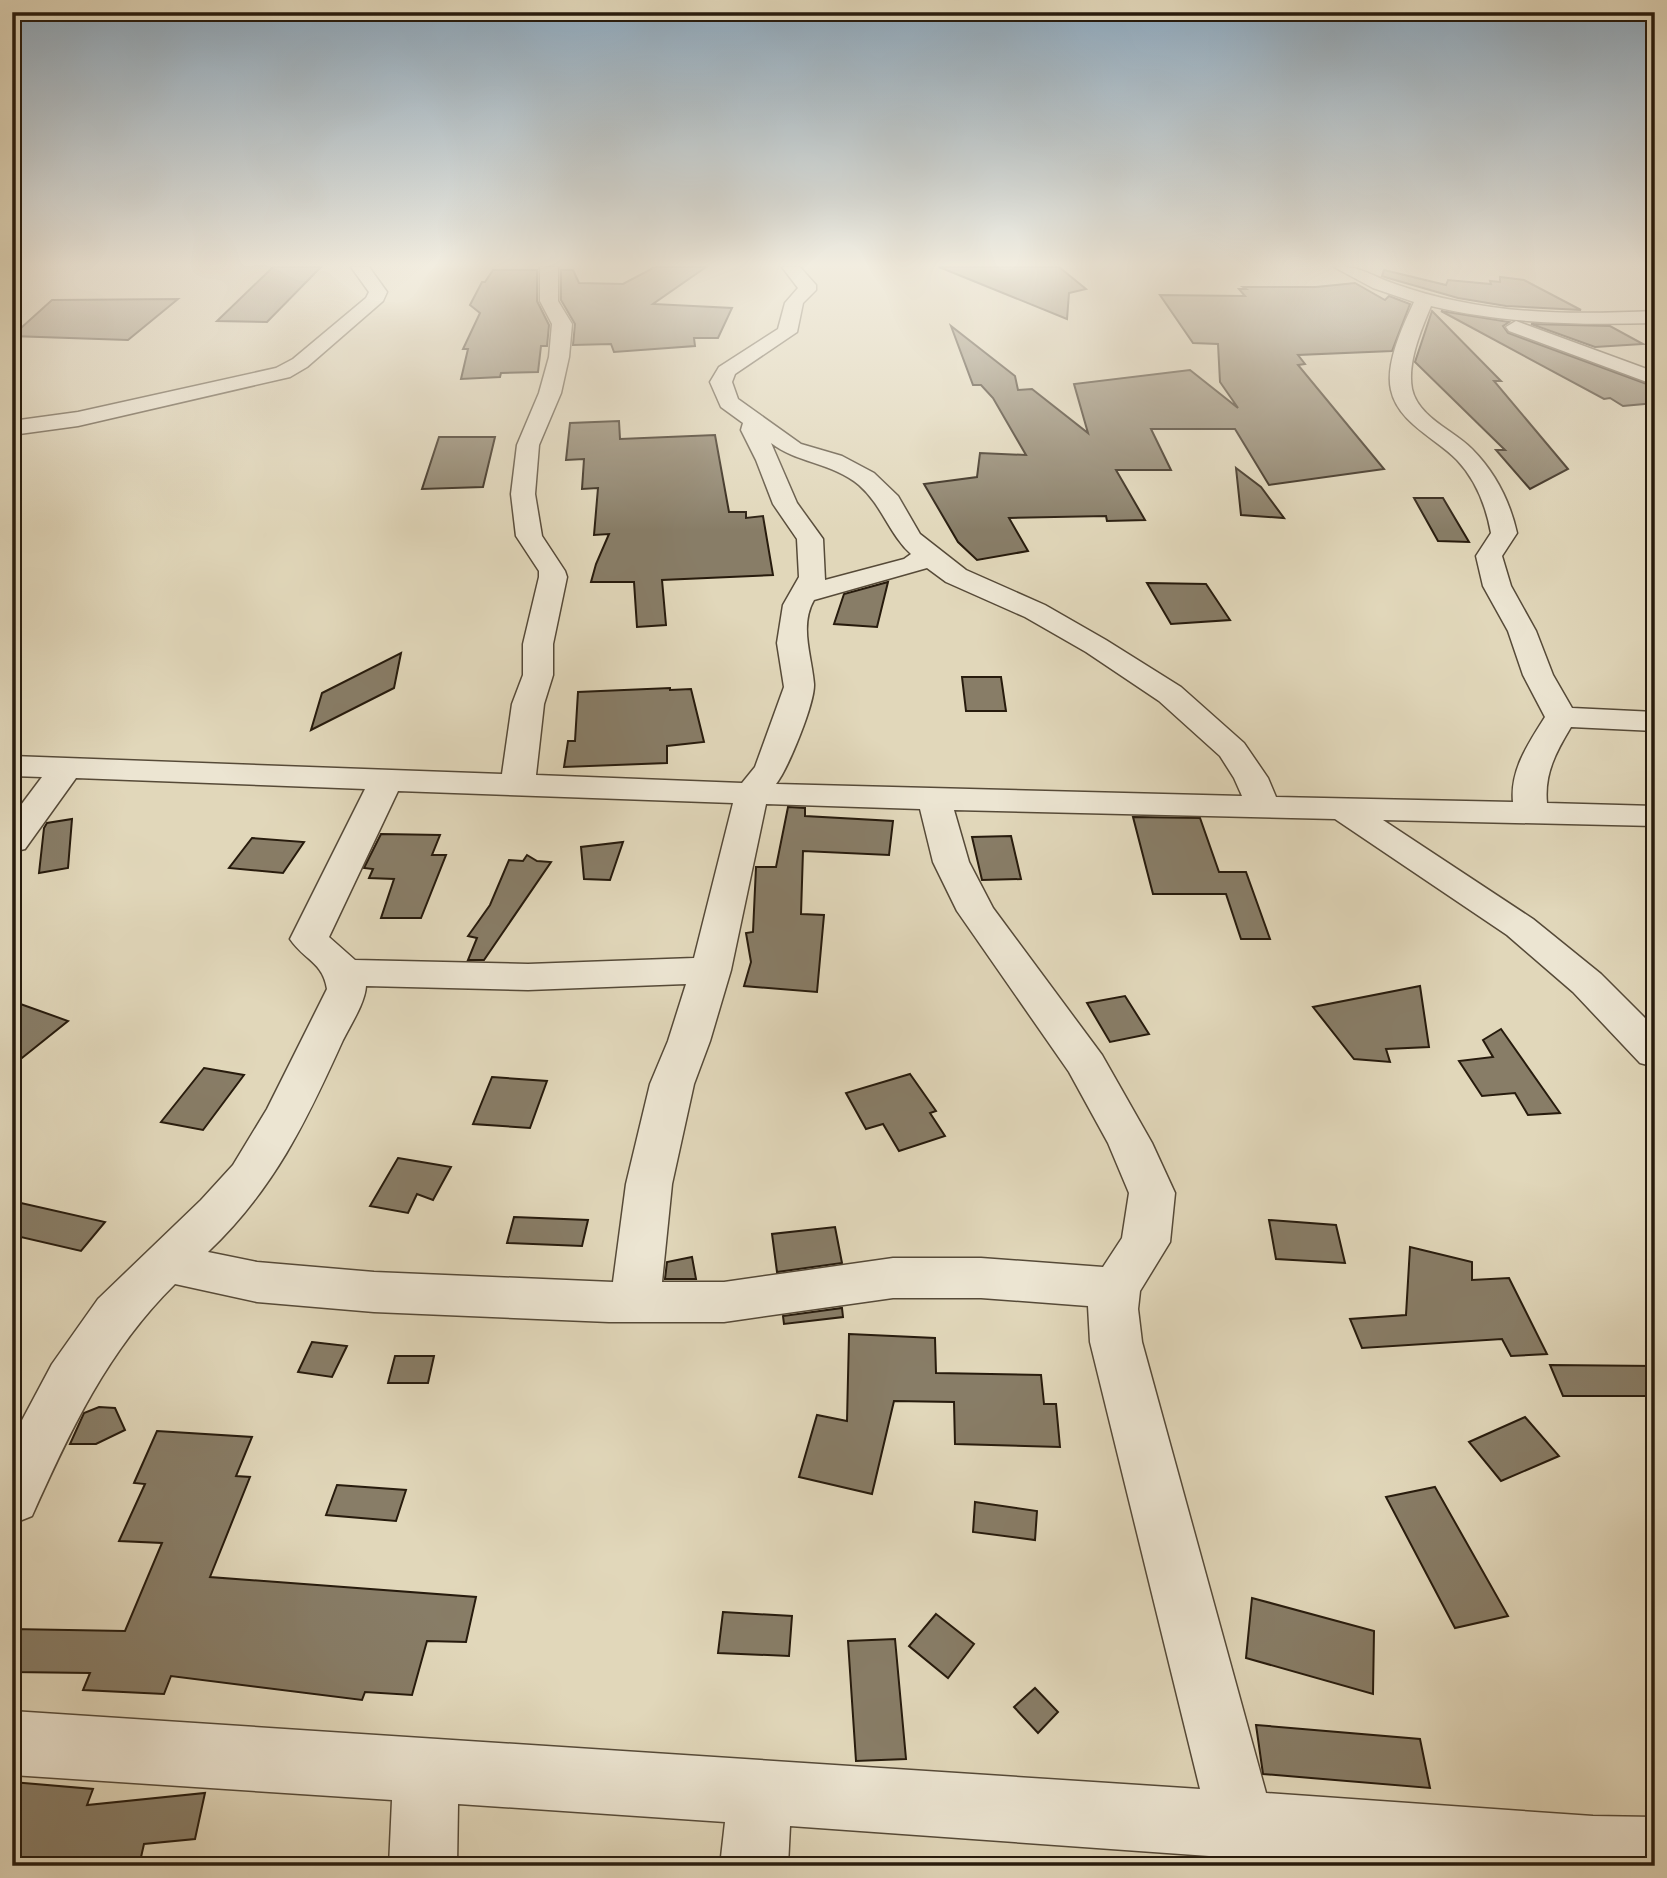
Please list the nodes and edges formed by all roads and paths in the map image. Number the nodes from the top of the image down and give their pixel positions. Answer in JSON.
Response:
{"nodes":[{"id":1,"x":310,"y":355,"type":"edge"},
{"id":2,"x":559,"y":355,"type":"edge"},
{"id":3,"x":750,"y":355,"type":"edge"},
{"id":4,"x":1405,"y":355,"type":"edge"},
{"id":5,"x":1589,"y":355,"type":"edge"},
{"id":6,"x":1655,"y":379,"type":"edge"},
{"id":7,"x":755,"y":422,"type":"junction"},
{"id":8,"x":12,"y":428,"type":"edge"},
{"id":9,"x":928,"y":555,"type":"junction"},
{"id":10,"x":803,"y":594,"type":"junction"},
{"id":11,"x":1561,"y":717,"type":"junction"},
{"id":12,"x":1655,"y":722,"type":"edge"},
{"id":13,"x":12,"y":766,"type":"edge"},
{"id":14,"x":67,"y":767,"type":"junction"},
{"id":15,"x":387,"y":779,"type":"junction"},
{"id":16,"x":518,"y":783,"type":"junction"},
{"id":17,"x":752,"y":793,"type":"junction"},
{"id":18,"x":934,"y":799,"type":"junction"},
{"id":19,"x":1263,"y":807,"type":"junction"},
{"id":20,"x":1343,"y":808,"type":"junction"},
{"id":21,"x":1531,"y":811,"type":"junction"},
{"id":22,"x":1655,"y":816,"type":"edge"},
{"id":23,"x":12,"y":841,"type":"edge"},
{"id":24,"x":710,"y":970,"type":"junction"},
{"id":25,"x":346,"y":972,"type":"junction"},
{"id":26,"x":1655,"y":1053,"type":"edge"},
{"id":27,"x":166,"y":1263,"type":"junction"},
{"id":28,"x":1116,"y":1288,"type":"junction"},
{"id":29,"x":635,"y":1302,"type":"junction"},
{"id":30,"x":12,"y":1498,"type":"edge"},
{"id":31,"x":12,"y":1743,"type":"edge"},
{"id":32,"x":426,"y":1770,"type":"junction"},
{"id":33,"x":760,"y":1792,"type":"junction"},
{"id":34,"x":1242,"y":1825,"type":"junction"},
{"id":35,"x":1655,"y":1851,"type":"edge"},
{"id":36,"x":423,"y":1866,"type":"edge"},
{"id":37,"x":754,"y":1866,"type":"edge"}],
"edges":[{"from":1,"to":8,"type":"street"},
{"from":2,"to":16,"type":"street"},
{"from":3,"to":7,"type":"street"},
{"from":4,"to":11,"type":"street"},
{"from":5,"to":6,"type":"street"},
{"from":7,"to":9,"type":"street"},
{"from":7,"to":10,"type":"street"},
{"from":9,"to":10,"type":"street"},
{"from":9,"to":19,"type":"street"},
{"from":10,"to":17,"type":"street"},
{"from":11,"to":12,"type":"street"},
{"from":11,"to":21,"type":"street"},
{"from":13,"to":14,"type":"street"},
{"from":14,"to":15,"type":"street"},
{"from":14,"to":23,"type":"street"},
{"from":15,"to":16,"type":"street"},
{"from":15,"to":25,"type":"street"},
{"from":16,"to":17,"type":"street"},
{"from":17,"to":18,"type":"street"},
{"from":17,"to":24,"type":"street"},
{"from":18,"to":19,"type":"street"},
{"from":18,"to":28,"type":"street"},
{"from":19,"to":20,"type":"street"},
{"from":20,"to":21,"type":"street"},
{"from":20,"to":26,"type":"street"},
{"from":21,"to":22,"type":"street"},
{"from":24,"to":25,"type":"street"},
{"from":24,"to":29,"type":"street"},
{"from":25,"to":27,"type":"street"},
{"from":27,"to":29,"type":"street"},
{"from":27,"to":30,"type":"street"},
{"from":28,"to":29,"type":"street"},
{"from":28,"to":34,"type":"street"},
{"from":31,"to":32,"type":"street"},
{"from":32,"to":33,"type":"street"},
{"from":32,"to":36,"type":"street"},
{"from":33,"to":34,"type":"street"},
{"from":33,"to":37,"type":"street"},
{"from":34,"to":35,"type":"street"}]}
